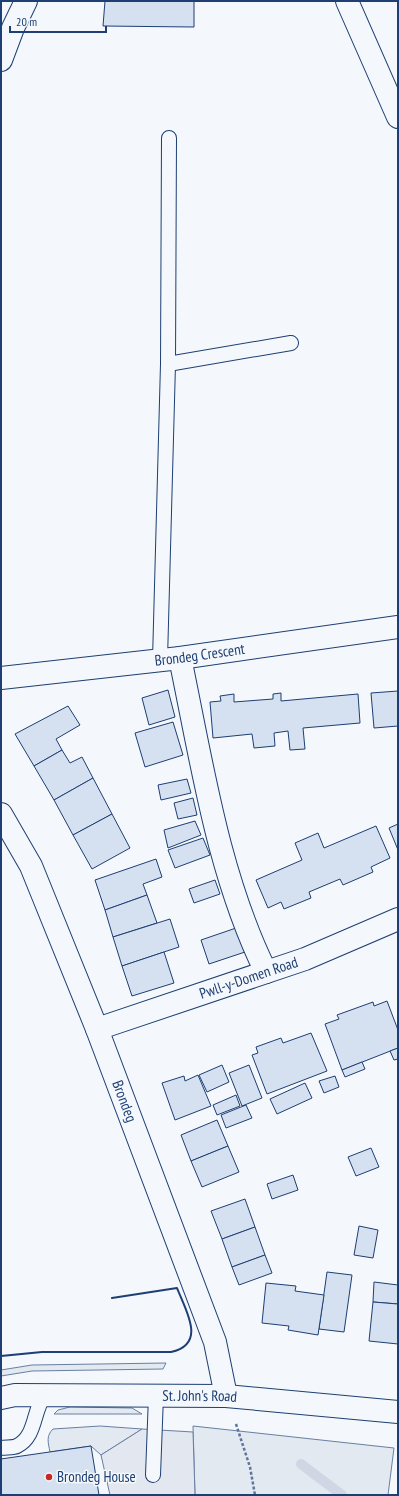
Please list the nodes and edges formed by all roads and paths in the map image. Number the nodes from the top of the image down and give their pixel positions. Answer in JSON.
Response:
{"nodes":[{"id":1,"x":26,"y":1,"type":"edge"},
{"id":2,"x":347,"y":1,"type":"edge"},
{"id":3,"x":1,"y":60,"type":"edge"},
{"id":4,"x":398,"y":117,"type":"edge"},
{"id":5,"x":169,"y":138,"type":"dead end"},
{"id":6,"x":291,"y":342,"type":"dead end"},
{"id":7,"x":168,"y":364,"type":"junction"},
{"id":8,"x":398,"y":627,"type":"edge"},
{"id":9,"x":170,"y":659,"type":"junction"},
{"id":10,"x":1,"y":678,"type":"edge"},
{"id":11,"x":1,"y":814,"type":"edge"},
{"id":12,"x":398,"y":919,"type":"edge"},
{"id":13,"x":266,"y":972,"type":"junction"},
{"id":14,"x":97,"y":1029,"type":"junction"},
{"id":15,"x":44,"y":1396,"type":"junction"},
{"id":16,"x":156,"y":1396,"type":"junction"},
{"id":17,"x":226,"y":1396,"type":"junction"},
{"id":18,"x":1,"y":1398,"type":"edge"},
{"id":19,"x":398,"y":1412,"type":"edge"},
{"id":20,"x":1,"y":1448,"type":"edge"},
{"id":21,"x":154,"y":1475,"type":"dead end"},
{"id":22,"x":255,"y":1495,"type":"edge"}],
"edges":[{"from":1,"to":3,"type":"street"},
{"from":2,"to":4,"type":"street"},
{"from":5,"to":7,"type":"lane"},
{"from":6,"to":7,"type":"lane"},
{"from":7,"to":9,"type":"lane"},
{"from":8,"to":9,"type":"street","name":"Brondeg Crescent"},
{"from":9,"to":10,"type":"street","name":"Brondeg Crescent"},
{"from":9,"to":13,"type":"street"},
{"from":11,"to":14,"type":"street","name":"Brondeg"},
{"from":12,"to":13,"type":"street","name":"Pwll-y-Domen Road"},
{"from":13,"to":14,"type":"street","name":"Pwll-y-Domen Road"},
{"from":14,"to":17,"type":"street","name":"Brondeg"},
{"from":15,"to":16,"type":"street","name":"St. John's Road"},
{"from":15,"to":18,"type":"street","name":"St. John's Road"},
{"from":15,"to":20,"type":"lane"},
{"from":16,"to":17,"type":"street","name":"St. John's Road"},
{"from":16,"to":21,"type":"lane"},
{"from":17,"to":19,"type":"street","name":"St. John's Road"},
{"from":17,"to":22,"type":"path"}]}
